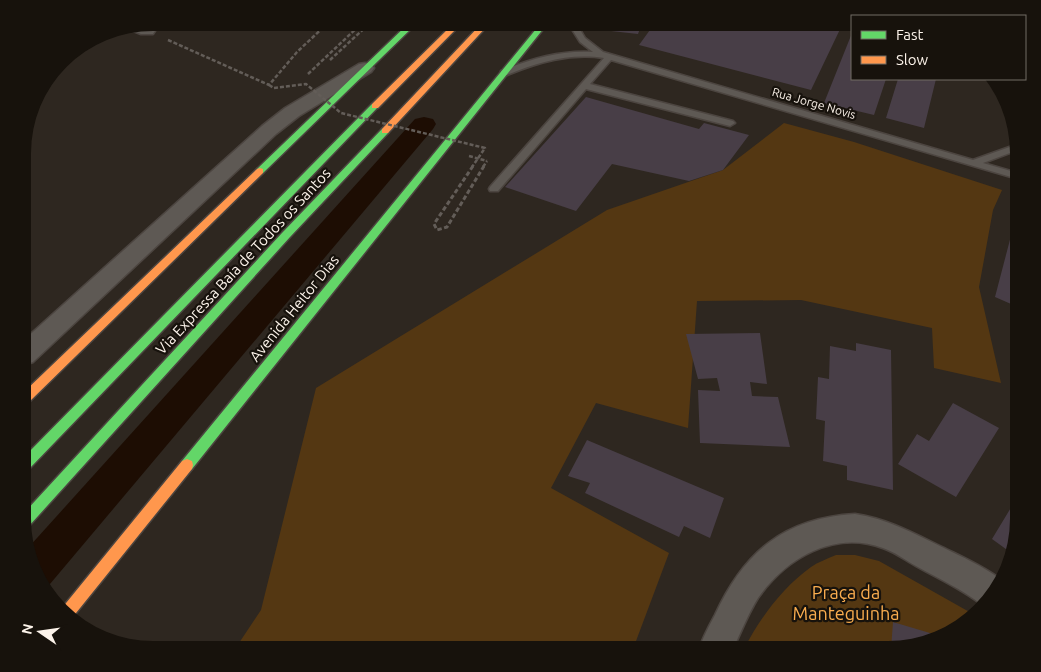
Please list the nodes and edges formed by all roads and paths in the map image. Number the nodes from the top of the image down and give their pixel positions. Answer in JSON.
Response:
{"nodes":[{"id":1,"x":537,"y":31,"type":"edge"},
{"id":2,"x":575,"y":31,"type":"edge"},
{"id":3,"x":147,"y":32,"type":"edge"},
{"id":4,"x":318,"y":32,"type":"edge"},
{"id":5,"x":360,"y":32,"type":"edge"},
{"id":6,"x":403,"y":32,"type":"edge"},
{"id":7,"x":449,"y":32,"type":"edge"},
{"id":8,"x":477,"y":32,"type":"edge"},
{"id":9,"x":607,"y":55,"type":"junction"},
{"id":10,"x":327,"y":63,"type":"dead end"},
{"id":11,"x":365,"y":68,"type":"junction"},
{"id":12,"x":504,"y":73,"type":"junction"},
{"id":13,"x":269,"y":85,"type":"junction"},
{"id":14,"x":586,"y":86,"type":"junction"},
{"id":15,"x":730,"y":123,"type":"dead end"},
{"id":16,"x":1009,"y":151,"type":"edge"},
{"id":17,"x":488,"y":161,"type":"dead end"},
{"id":18,"x":973,"y":162,"type":"junction"},
{"id":19,"x":1009,"y":173,"type":"edge"},
{"id":20,"x":494,"y":189,"type":"dead end"},
{"id":21,"x":31,"y":349,"type":"edge"},
{"id":22,"x":31,"y":392,"type":"edge"},
{"id":23,"x":31,"y":458,"type":"edge"},
{"id":24,"x":31,"y":514,"type":"edge"},
{"id":25,"x":987,"y":589,"type":"edge"},
{"id":26,"x":71,"y":608,"type":"edge"},
{"id":27,"x":720,"y":640,"type":"edge"}],
"edges":[{"from":1,"to":12,"type":"main road","name":"Avenida Heitor Dias"},
{"from":2,"to":9,"type":"lane","name":"Rua Jorge Novis"},
{"from":3,"to":13,"type":"path"},
{"from":4,"to":13,"type":"path"},
{"from":5,"to":10,"type":"path"},
{"from":6,"to":11,"type":"main road"},
{"from":7,"to":23,"type":"main road","name":"Via Expressa Baía de Todos os Santos"},
{"from":8,"to":24,"type":"main road","name":"Via Expressa Baía de Todos os Santos"},
{"from":9,"to":12,"type":"lane","name":"Rua Jorge Novis"},
{"from":9,"to":14,"type":"lane"},
{"from":9,"to":18,"type":"lane","name":"Rua Jorge Novis"},
{"from":11,"to":21,"type":"street"},
{"from":11,"to":22,"type":"main road"},
{"from":12,"to":26,"type":"main road","name":"Avenida Heitor Dias"},
{"from":13,"to":17,"type":"path","bridge":true},
{"from":14,"to":15,"type":"lane"},
{"from":14,"to":20,"type":"lane"},
{"from":16,"to":18,"type":"lane"},
{"from":18,"to":19,"type":"lane","name":"Rua Jorge Novis"},
{"from":25,"to":27,"type":"street"}]}
